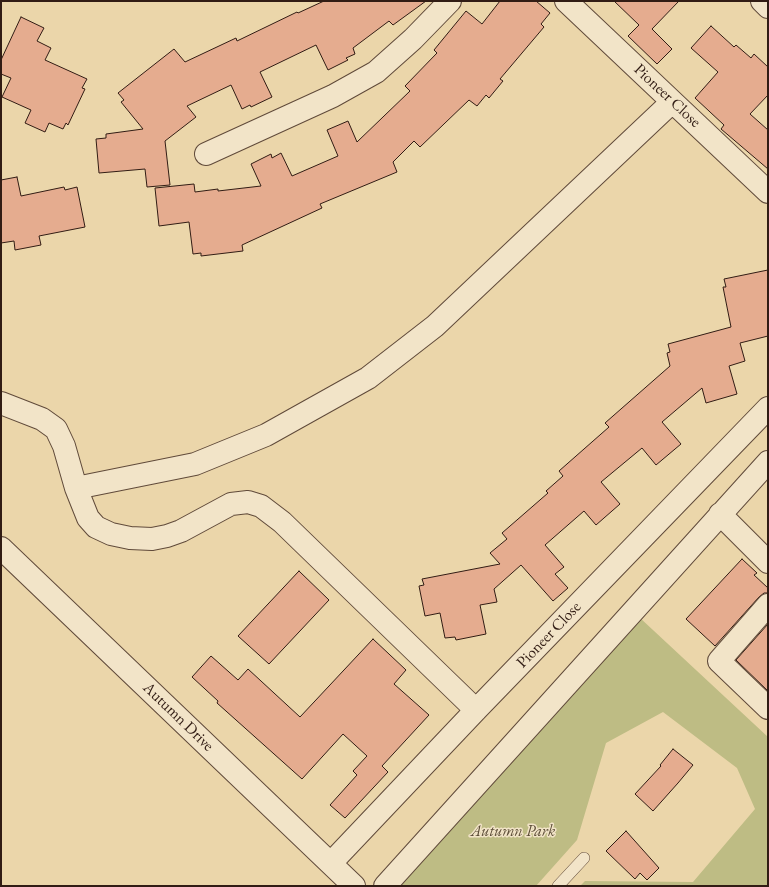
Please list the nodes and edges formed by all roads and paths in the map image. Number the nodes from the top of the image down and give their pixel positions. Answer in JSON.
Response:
{"nodes":[{"id":1,"x":450,"y":1,"type":"edge"},
{"id":2,"x":566,"y":1,"type":"edge"},
{"id":3,"x":762,"y":1,"type":"edge"},
{"id":4,"x":768,"y":7,"type":"edge"},
{"id":5,"x":672,"y":102,"type":"junction"},
{"id":6,"x":206,"y":154,"type":"dead end"},
{"id":7,"x":768,"y":192,"type":"edge"},
{"id":8,"x":1,"y":402,"type":"edge"},
{"id":9,"x":768,"y":408,"type":"edge"},
{"id":10,"x":768,"y":462,"type":"edge"},
{"id":11,"x":76,"y":488,"type":"junction"},
{"id":12,"x":720,"y":514,"type":"junction"},
{"id":13,"x":1,"y":548,"type":"edge"},
{"id":14,"x":768,"y":562,"type":"edge"},
{"id":15,"x":768,"y":605,"type":"edge"},
{"id":16,"x":768,"y":708,"type":"edge"},
{"id":17,"x":476,"y":710,"type":"junction"},
{"id":18,"x":584,"y":858,"type":"dead end"},
{"id":19,"x":331,"y":863,"type":"junction"},
{"id":20,"x":354,"y":886,"type":"edge"},
{"id":21,"x":385,"y":886,"type":"edge"},
{"id":22,"x":558,"y":886,"type":"edge"}],
"edges":[{"from":1,"to":6,"type":"street"},
{"from":2,"to":5,"type":"street","name":"Pioneer Close"},
{"from":3,"to":4,"type":"street"},
{"from":5,"to":7,"type":"street","name":"Pioneer Close"},
{"from":5,"to":11,"type":"street"},
{"from":8,"to":11,"type":"street"},
{"from":9,"to":17,"type":"street","name":"Pioneer Close"},
{"from":10,"to":12,"type":"street"},
{"from":11,"to":17,"type":"street"},
{"from":12,"to":14,"type":"street"},
{"from":12,"to":21,"type":"street"},
{"from":13,"to":19,"type":"street","name":"Autumn Drive"},
{"from":15,"to":16,"type":"street"},
{"from":17,"to":19,"type":"street","name":"Pioneer Close"},
{"from":18,"to":22,"type":"lane"},
{"from":19,"to":20,"type":"street","name":"Autumn Drive"}]}
